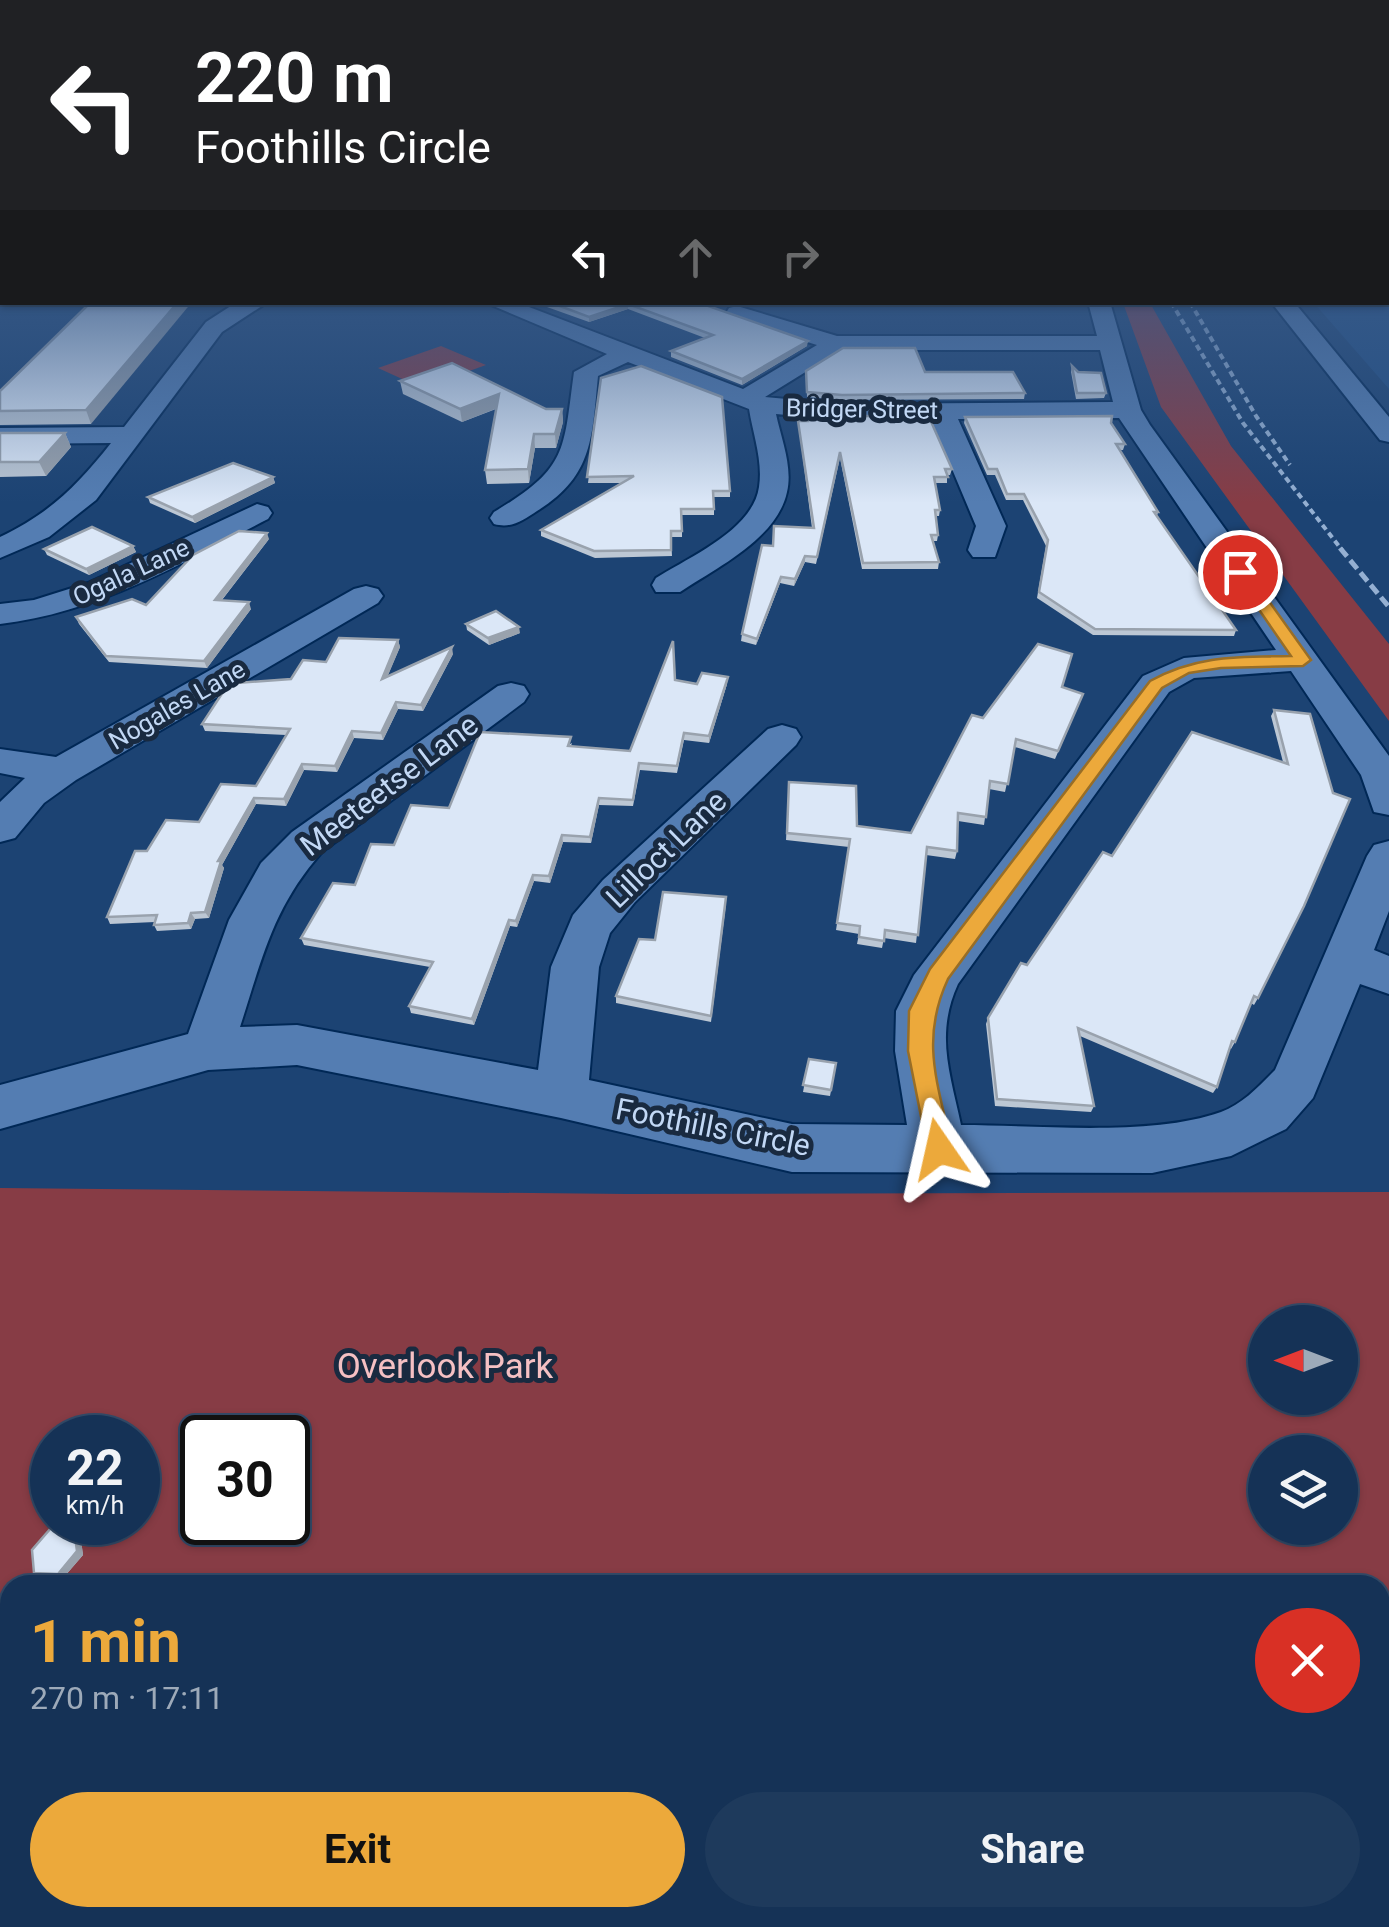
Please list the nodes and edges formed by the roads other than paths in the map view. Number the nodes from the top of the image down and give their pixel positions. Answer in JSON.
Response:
{"nodes":[{"id":1,"x":219,"y":323,"type":"edge"},
{"id":2,"x":548,"y":323,"type":"edge"},
{"id":3,"x":771,"y":323,"type":"edge"},
{"id":4,"x":1105,"y":323,"type":"edge"},
{"id":5,"x":1299,"y":323,"type":"edge"},
{"id":6,"x":1110,"y":342,"type":"junction"},
{"id":7,"x":836,"y":343,"type":"junction"},
{"id":8,"x":626,"y":354,"type":"junction"},
{"id":9,"x":752,"y":402,"type":"junction"},
{"id":10,"x":1128,"y":410,"type":"junction"},
{"id":11,"x":941,"y":411,"type":"junction"},
{"id":12,"x":132,"y":434,"type":"junction"},
{"id":13,"x":1389,"y":434,"type":"edge"},
{"id":14,"x":0,"y":436,"type":"edge"},
{"id":15,"x":257,"y":513,"type":"dead end"},
{"id":16,"x":505,"y":518,"type":"dead end"},
{"id":17,"x":0,"y":549,"type":"edge"},
{"id":18,"x":984,"y":550,"type":"dead end"},
{"id":19,"x":668,"y":585,"type":"dead end"},
{"id":20,"x":366,"y":596,"type":"dead end"},
{"id":21,"x":0,"y":614,"type":"edge"},
{"id":22,"x":1303,"y":660,"type":"junction"},
{"id":23,"x":511,"y":694,"type":"dead end"},
{"id":24,"x":782,"y":736,"type":"dead end"},
{"id":25,"x":0,"y":761,"type":"edge"},
{"id":26,"x":62,"y":770,"type":"junction"},
{"id":27,"x":1389,"y":802,"type":"edge"},
{"id":28,"x":0,"y":828,"type":"edge"},
{"id":29,"x":1389,"y":856,"type":"edge"},
{"id":30,"x":1369,"y":967,"type":"edge"},
{"id":31,"x":208,"y":1049,"type":"junction"},
{"id":32,"x":561,"y":1096,"type":"junction"},
{"id":33,"x":0,"y":1108,"type":"edge"},
{"id":34,"x":939,"y":1149,"type":"junction"}],
"edges":[{"from":1,"to":12,"type":"street"},
{"from":2,"to":8,"type":"street","name":"Bridger Street"},
{"from":3,"to":7,"type":"street"},
{"from":4,"to":6,"type":"street"},
{"from":5,"to":13,"type":"street"},
{"from":6,"to":7,"type":"street"},
{"from":6,"to":10,"type":"street"},
{"from":7,"to":9,"type":"street"},
{"from":8,"to":9,"type":"street","name":"Bridger Street"},
{"from":8,"to":16,"type":"street"},
{"from":9,"to":11,"type":"street","name":"Bridger Street"},
{"from":9,"to":19,"type":"street"},
{"from":10,"to":11,"type":"street","name":"Bridger Street"},
{"from":10,"to":22,"type":"street"},
{"from":11,"to":18,"type":"street"},
{"from":12,"to":14,"type":"street"},
{"from":12,"to":17,"type":"street"},
{"from":15,"to":21,"type":"street","name":"Ogala Lane"},
{"from":20,"to":26,"type":"street","name":"Nogales Lane"},
{"from":22,"to":27,"type":"street"},
{"from":22,"to":34,"type":"street"},
{"from":23,"to":31,"type":"street","name":"Meeteetse Lane"},
{"from":24,"to":32,"type":"street","name":"Lilloct Lane"},
{"from":25,"to":26,"type":"street"},
{"from":26,"to":28,"type":"street","name":"Nogales Lane"},
{"from":29,"to":30,"type":"street","name":"Foothills Circle"},
{"from":30,"to":34,"type":"street","name":"Foothills Circle"},
{"from":31,"to":32,"type":"street","name":"Foothills Circle"},
{"from":31,"to":33,"type":"street","name":"Foothills Circle"},
{"from":32,"to":34,"type":"street","name":"Foothills Circle"}]}
